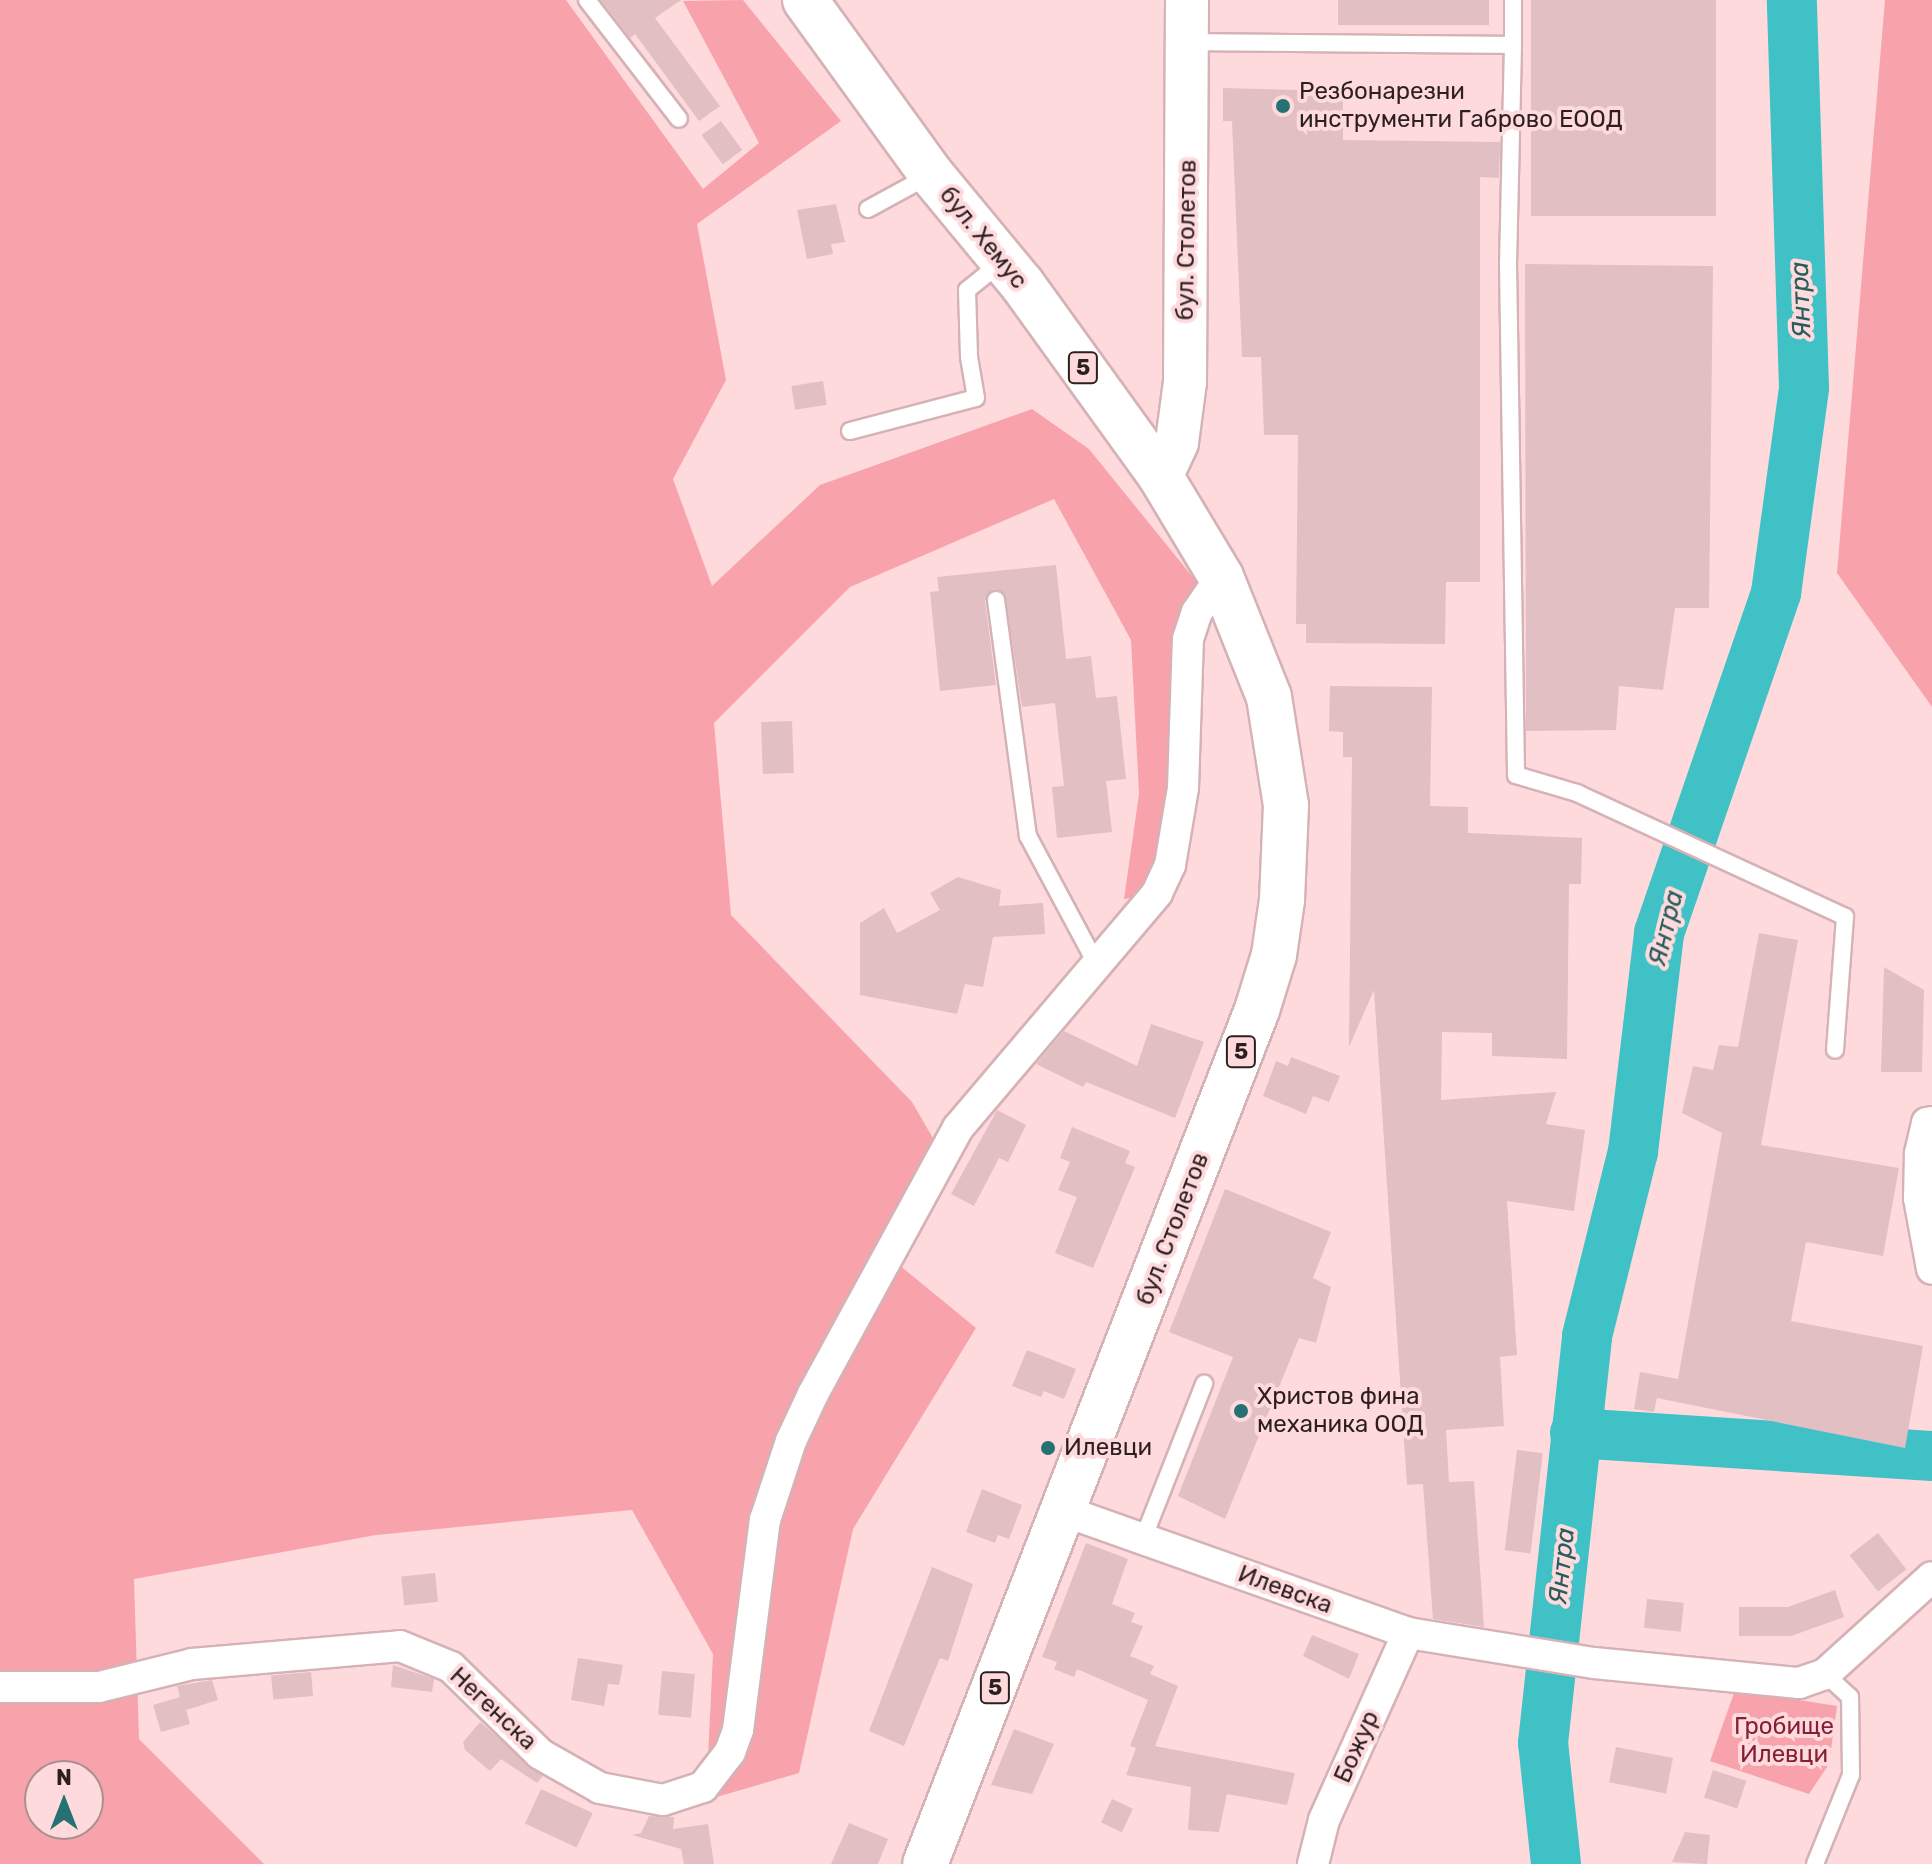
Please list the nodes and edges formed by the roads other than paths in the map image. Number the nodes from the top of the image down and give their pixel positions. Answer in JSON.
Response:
{"nodes":[{"id":1,"x":587,"y":0,"type":"edge"},
{"id":2,"x":805,"y":0,"type":"edge"},
{"id":3,"x":1187,"y":0,"type":"edge"},
{"id":4,"x":1513,"y":0,"type":"edge"},
{"id":5,"x":1187,"y":42,"type":"junction"},
{"id":6,"x":1513,"y":45,"type":"junction"},
{"id":7,"x":679,"y":119,"type":"dead end"},
{"id":8,"x":931,"y":174,"type":"junction"},
{"id":9,"x":868,"y":209,"type":"dead end"},
{"id":10,"x":1003,"y":261,"type":"junction"},
{"id":11,"x":850,"y":431,"type":"dead end"},
{"id":12,"x":1161,"y":477,"type":"junction"},
{"id":13,"x":1221,"y":577,"type":"junction"},
{"id":14,"x":996,"y":600,"type":"dead end"},
{"id":15,"x":1097,"y":965,"type":"junction"},
{"id":16,"x":1835,"y":1050,"type":"dead end"},
{"id":17,"x":1932,"y":1122,"type":"edge"},
{"id":18,"x":1932,"y":1269,"type":"edge"},
{"id":19,"x":1204,"y":1384,"type":"dead end"},
{"id":20,"x":1064,"y":1511,"type":"junction"},
{"id":21,"x":1143,"y":1539,"type":"junction"},
{"id":22,"x":1932,"y":1577,"type":"edge"},
{"id":23,"x":1408,"y":1633,"type":"junction"},
{"id":24,"x":1825,"y":1674,"type":"junction"},
{"id":25,"x":0,"y":1687,"type":"edge"},
{"id":26,"x":925,"y":1864,"type":"edge"},
{"id":27,"x":1313,"y":1864,"type":"edge"},
{"id":28,"x":1815,"y":1864,"type":"edge"}],
"edges":[{"from":1,"to":7,"type":"lane"},
{"from":2,"to":8,"type":"main road","name":"бул. Хемус","number":"5"},
{"from":3,"to":5,"type":"main road","name":"бул. Столетов"},
{"from":4,"to":6,"type":"lane"},
{"from":5,"to":6,"type":"lane"},
{"from":5,"to":12,"type":"main road","name":"бул. Столетов"},
{"from":6,"to":16,"type":"lane"},
{"from":8,"to":9,"type":"lane"},
{"from":8,"to":10,"type":"main road","name":"бул. Хемус","number":"5"},
{"from":10,"to":11,"type":"lane"},
{"from":10,"to":12,"type":"main road","name":"бул. Хемус","number":"5"},
{"from":12,"to":13,"type":"main road","number":"5"},
{"from":13,"to":15,"type":"street","name":"Негенска"},
{"from":13,"to":20,"type":"main road","name":"бул. Столетов","number":"5"},
{"from":14,"to":15,"type":"lane"},
{"from":15,"to":25,"type":"street","name":"Негенска"},
{"from":17,"to":18,"type":"street"},
{"from":19,"to":21,"type":"lane"},
{"from":20,"to":21,"type":"street","name":"Илевска"},
{"from":20,"to":26,"type":"main road","name":"бул. Столетов","number":"5"},
{"from":21,"to":23,"type":"street","name":"Илевска"},
{"from":22,"to":24,"type":"street"},
{"from":23,"to":24,"type":"street","name":"Илевска"},
{"from":23,"to":27,"type":"street","name":"Божур"},
{"from":24,"to":28,"type":"lane"}]}
